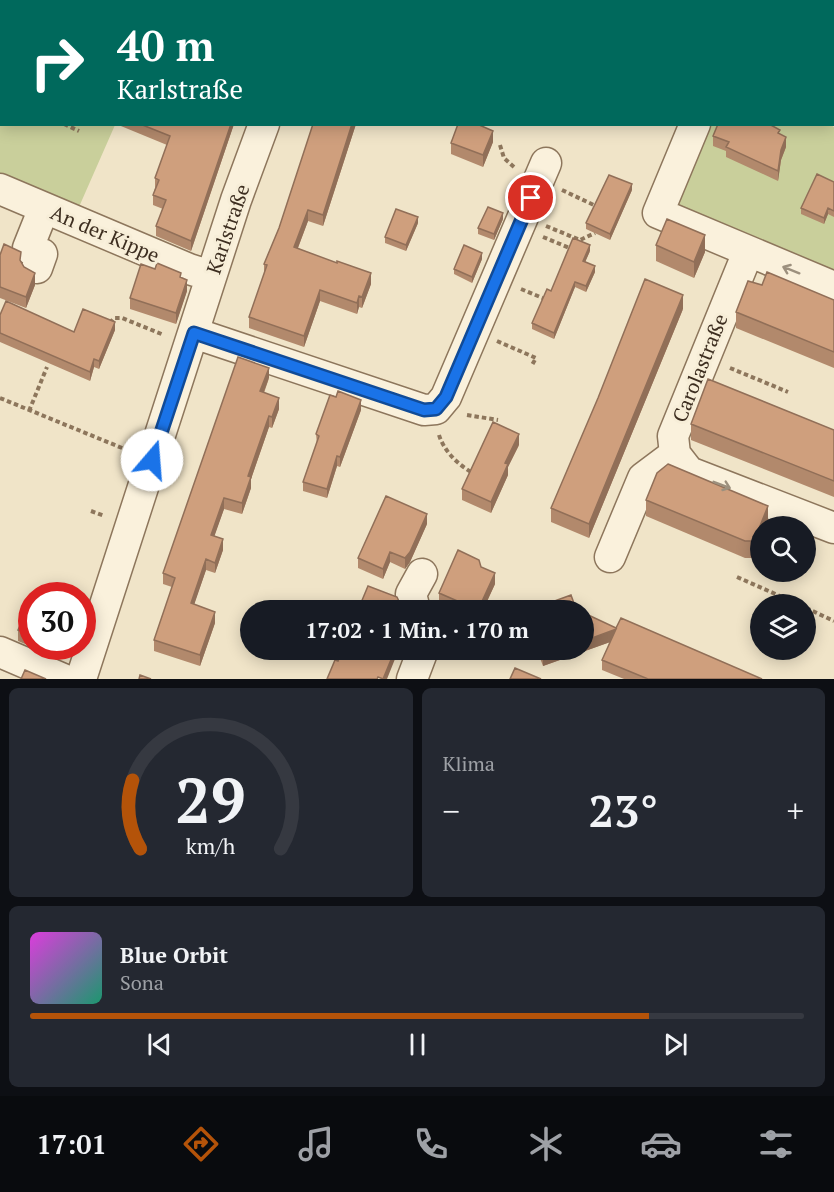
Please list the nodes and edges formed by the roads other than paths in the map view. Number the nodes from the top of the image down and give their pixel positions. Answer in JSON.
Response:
{"nodes":[{"id":1,"x":263,"y":126,"type":"edge"},
{"id":2,"x":694,"y":126,"type":"edge"},
{"id":3,"x":542,"y":171,"type":"road end"},
{"id":4,"x":0,"y":189,"type":"edge"},
{"id":5,"x":44,"y":208,"type":"junction"},
{"id":6,"x":748,"y":252,"type":"junction"},
{"id":7,"x":37,"y":268,"type":"dead end"},
{"id":8,"x":211,"y":276,"type":"junction"},
{"id":9,"x":834,"y":287,"type":"edge"},
{"id":10,"x":192,"y":339,"type":"junction"},
{"id":11,"x":675,"y":454,"type":"junction"},
{"id":12,"x":834,"y":528,"type":"edge"},
{"id":13,"x":610,"y":557,"type":"dead end"},
{"id":14,"x":422,"y":574,"type":"dead end"},
{"id":15,"x":412,"y":600,"type":"edge"},
{"id":16,"x":0,"y":652,"type":"edge"},
{"id":17,"x":419,"y":660,"type":"edge"},
{"id":18,"x":63,"y":679,"type":"edge"},
{"id":19,"x":81,"y":679,"type":"edge"},
{"id":20,"x":412,"y":679,"type":"edge"}],
"edges":[{"from":1,"to":8,"type":"street","name":"Karlstraße"},
{"from":2,"to":6,"type":"street"},
{"from":3,"to":10,"type":"street"},
{"from":4,"to":5,"type":"street","name":"An der Kippe"},
{"from":5,"to":7,"type":"street"},
{"from":5,"to":8,"type":"street","name":"An der Kippe"},
{"from":9,"to":6,"type":"street","one_way":true},
{"from":6,"to":11,"type":"street","name":"Carolastraße"},
{"from":8,"to":10,"type":"street","name":"Karlstraße"},
{"from":10,"to":19,"type":"street","name":"Karlstraße"},
{"from":11,"to":12,"type":"street","one_way":true},
{"from":11,"to":13,"type":"street"},
{"from":14,"to":15,"type":"street"},
{"from":16,"to":18,"type":"street"},
{"from":17,"to":20,"type":"street"}]}
